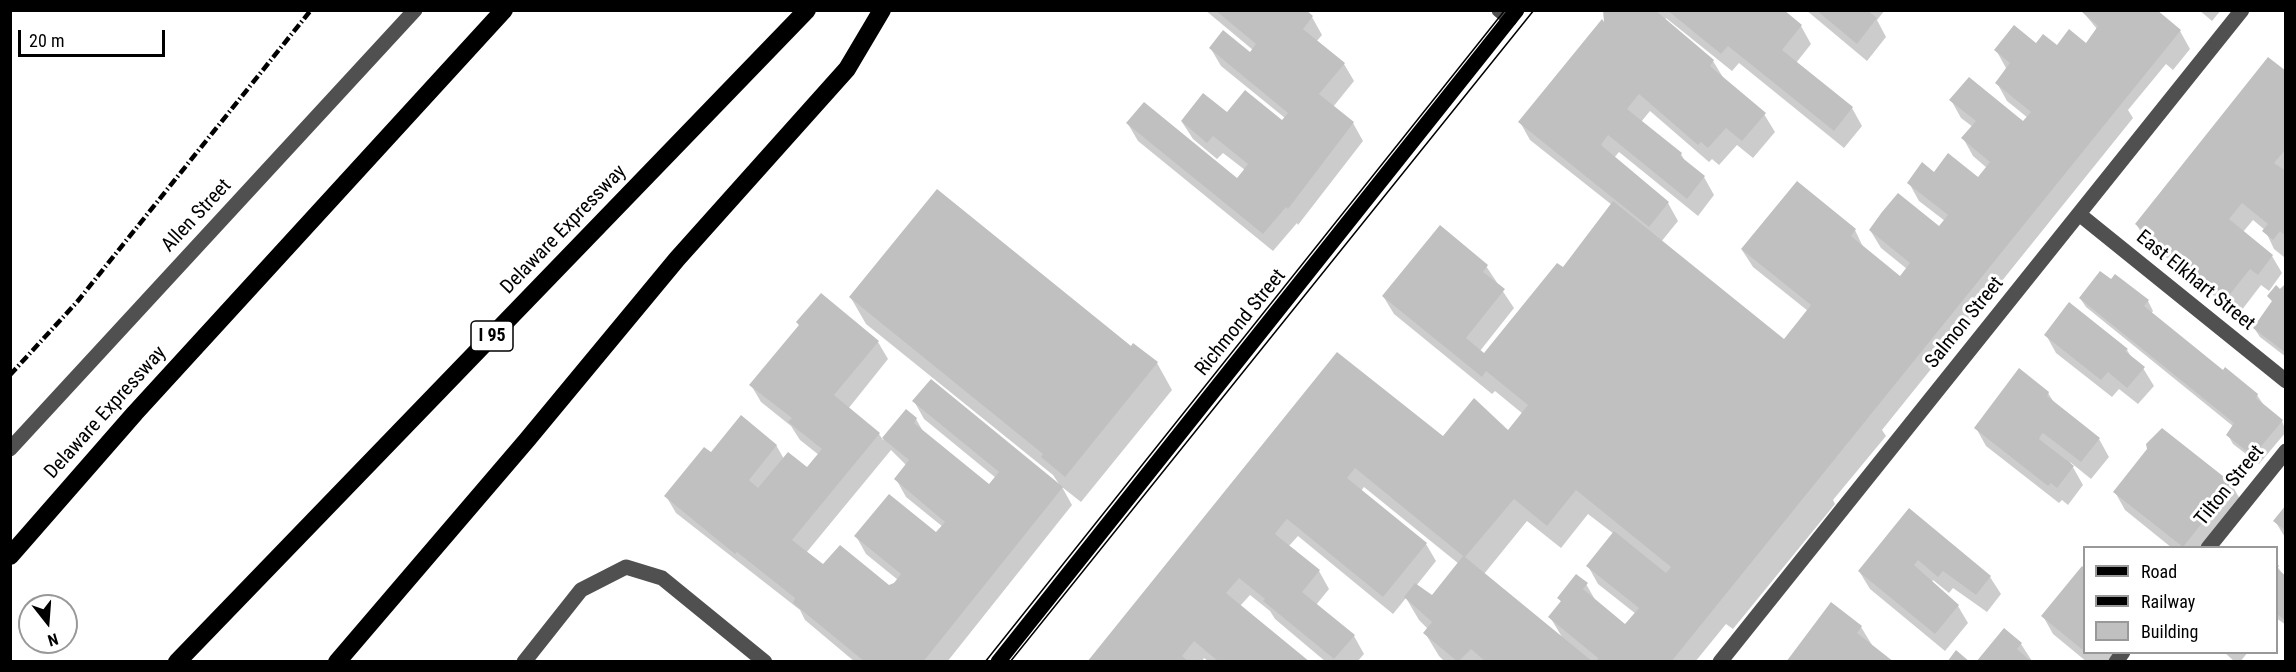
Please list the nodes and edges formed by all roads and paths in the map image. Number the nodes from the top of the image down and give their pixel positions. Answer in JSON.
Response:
{"nodes":[{"id":1,"x":415,"y":10,"type":"edge"},
{"id":2,"x":504,"y":10,"type":"edge"},
{"id":3,"x":807,"y":10,"type":"edge"},
{"id":4,"x":882,"y":10,"type":"edge"},
{"id":5,"x":2242,"y":10,"type":"edge"},
{"id":6,"x":1509,"y":13,"type":"edge"},
{"id":7,"x":2079,"y":214,"type":"junction"},
{"id":8,"x":2286,"y":381,"type":"edge"},
{"id":9,"x":10,"y":449,"type":"edge"},
{"id":10,"x":2286,"y":451,"type":"edge"},
{"id":11,"x":2210,"y":546,"type":"edge"},
{"id":12,"x":10,"y":556,"type":"edge"},
{"id":13,"x":177,"y":662,"type":"edge"},
{"id":14,"x":337,"y":662,"type":"edge"},
{"id":15,"x":524,"y":662,"type":"edge"},
{"id":16,"x":765,"y":662,"type":"edge"},
{"id":17,"x":998,"y":662,"type":"edge"},
{"id":18,"x":1720,"y":662,"type":"edge"}],
"edges":[{"from":1,"to":9,"type":"street","name":"Allen Street"},
{"from":2,"to":12,"type":"highway","name":"Delaware Expressway"},
{"from":3,"to":13,"type":"highway","name":"Delaware Expressway","number":"I 95"},
{"from":4,"to":14,"type":"highway"},
{"from":5,"to":7,"type":"street","name":"Salmon Street"},
{"from":6,"to":17,"type":"main road","name":"Richmond Street"},
{"from":7,"to":8,"type":"street","name":"East Elkhart Street"},
{"from":7,"to":18,"type":"street","name":"Salmon Street"},
{"from":10,"to":11,"type":"street","name":"Tilton Street"},
{"from":15,"to":16,"type":"street"}]}
